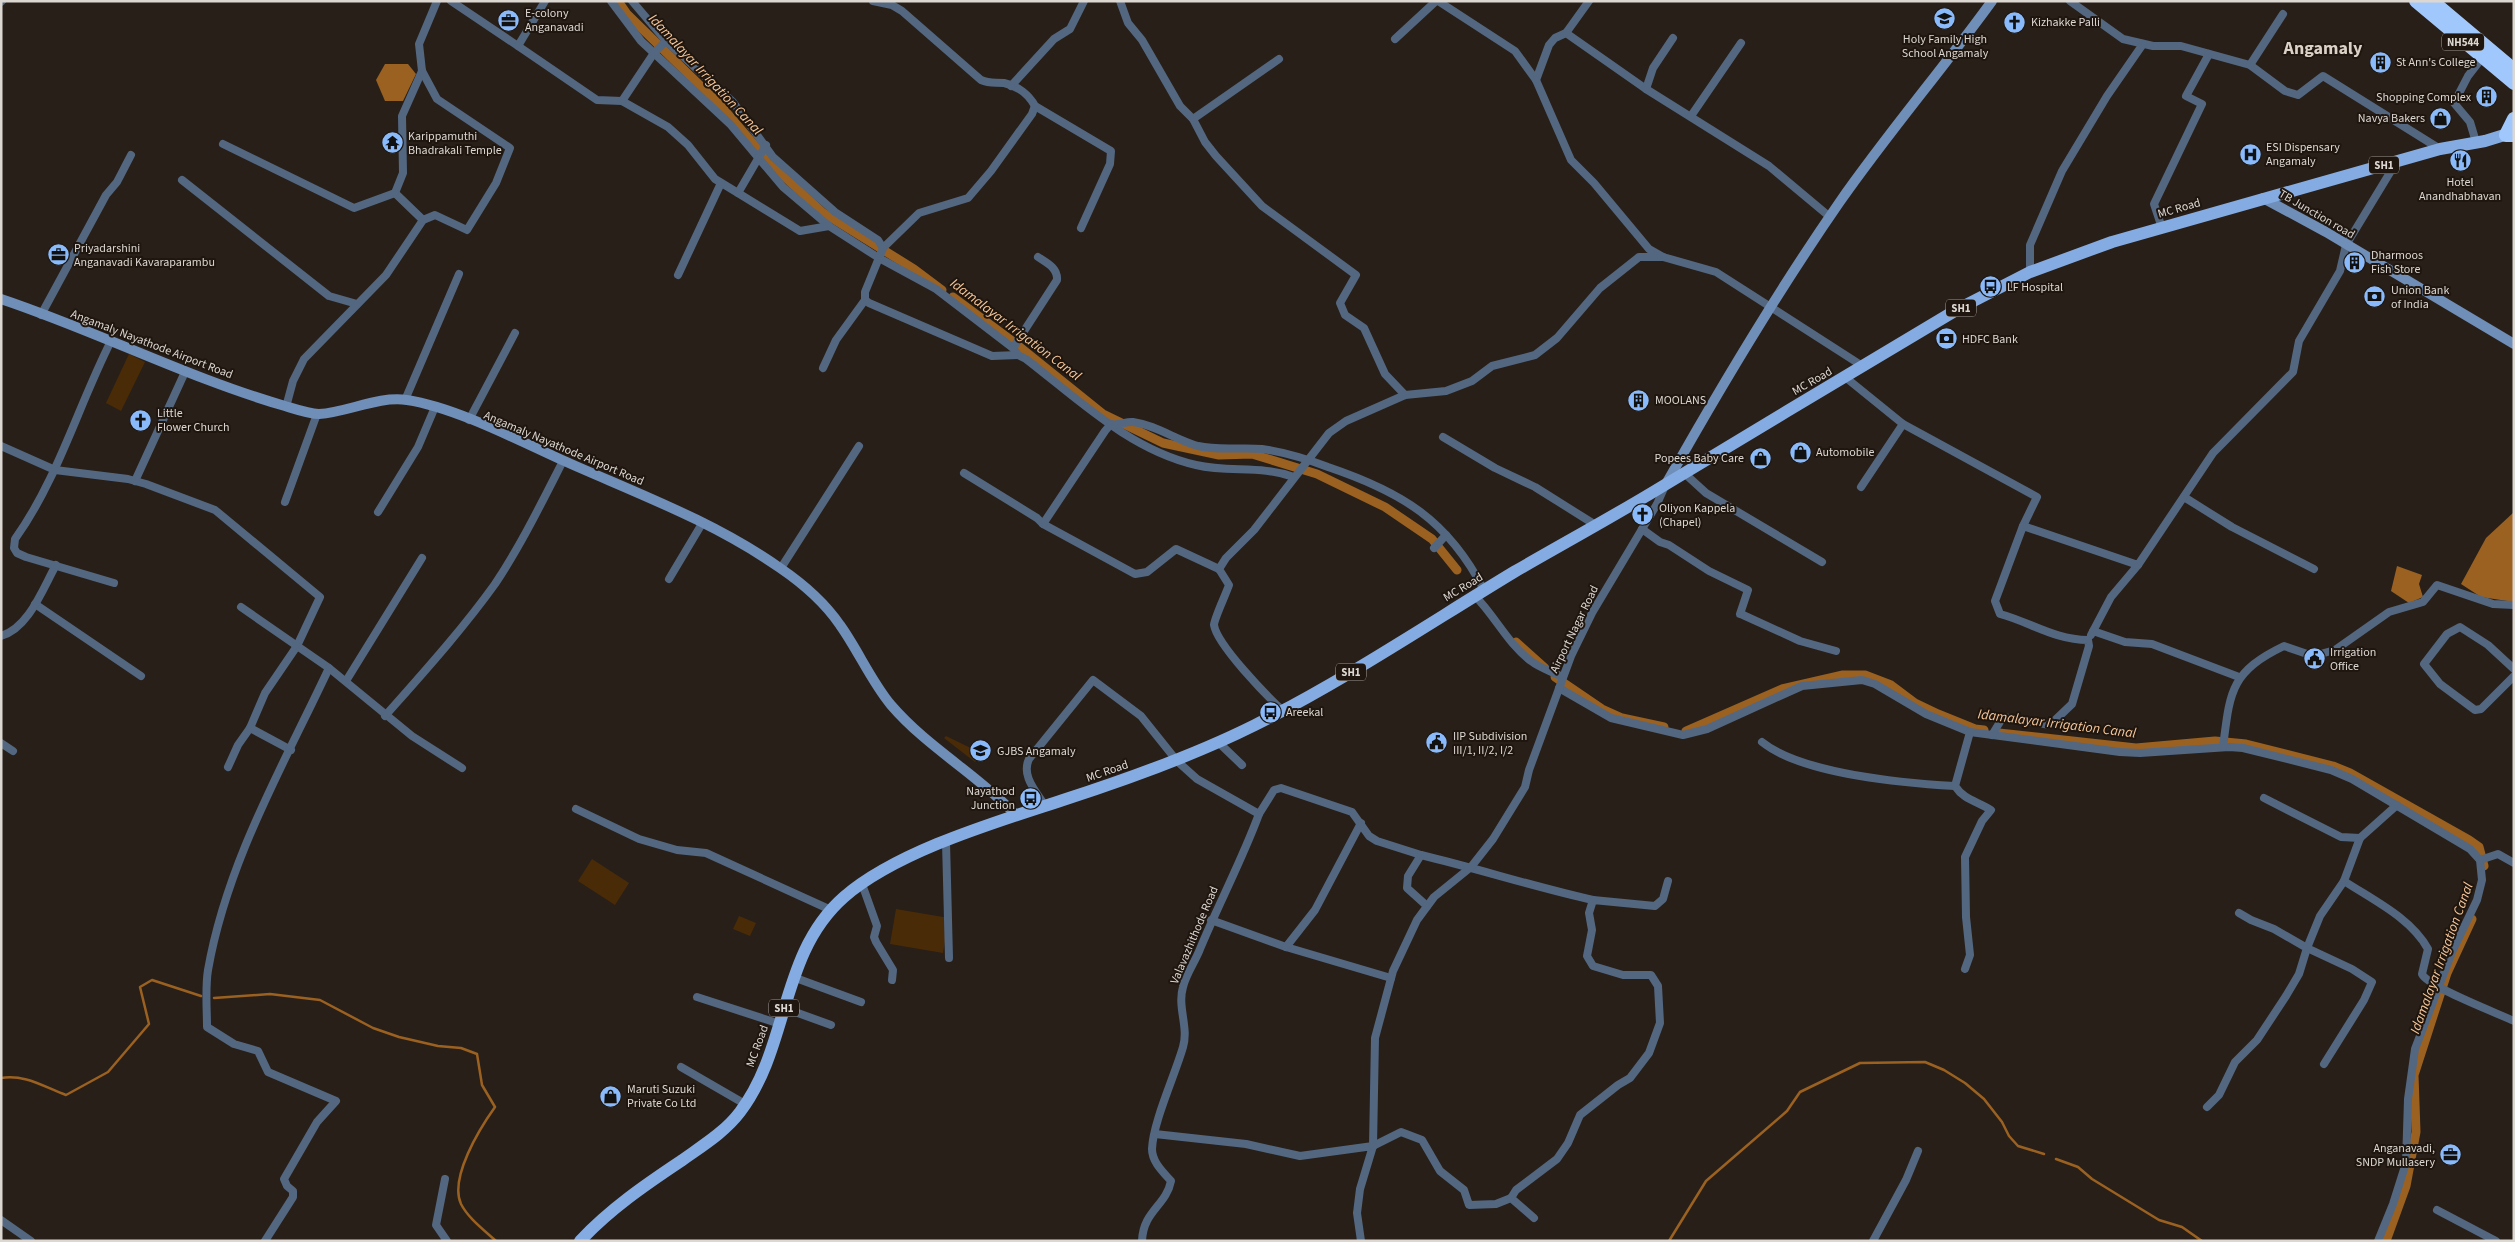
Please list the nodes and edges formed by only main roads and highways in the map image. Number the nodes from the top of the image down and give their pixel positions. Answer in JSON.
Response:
{"nodes":[{"id":1,"x":1992,"y":1,"type":"edge"},
{"id":2,"x":2416,"y":1,"type":"edge"},
{"id":3,"x":2432,"y":1,"type":"edge"},
{"id":4,"x":2513,"y":80,"type":"edge"},
{"id":5,"x":2514,"y":119,"type":"edge"},
{"id":6,"x":2512,"y":132,"type":"edge"},
{"id":7,"x":2263,"y":198,"type":"junction"},
{"id":8,"x":1,"y":299,"type":"edge"},
{"id":9,"x":2514,"y":344,"type":"edge"},
{"id":10,"x":1666,"y":484,"type":"junction"},
{"id":11,"x":1016,"y":815,"type":"junction"},
{"id":12,"x":580,"y":1241,"type":"edge"}],
"edges":[{"from":1,"to":10,"type":"main road"},
{"from":2,"to":4,"type":"highway","number":"NH544"},
{"from":3,"to":4,"type":"highway","number":"NH544"},
{"from":5,"to":6,"type":"highway","number":"SH1"},
{"from":6,"to":7,"type":"main road","name":"MC Road","number":"SH1"},
{"from":7,"to":9,"type":"main road","name":"TB Junction road"},
{"from":7,"to":10,"type":"main road","name":"MC Road","number":"SH1"},
{"from":8,"to":11,"type":"main road","name":"Angamaly Nayathode Airport Road"},
{"from":10,"to":11,"type":"main road","name":"MC Road","number":"SH1"},
{"from":11,"to":12,"type":"main road","name":"MC Road","number":"SH1"}]}
